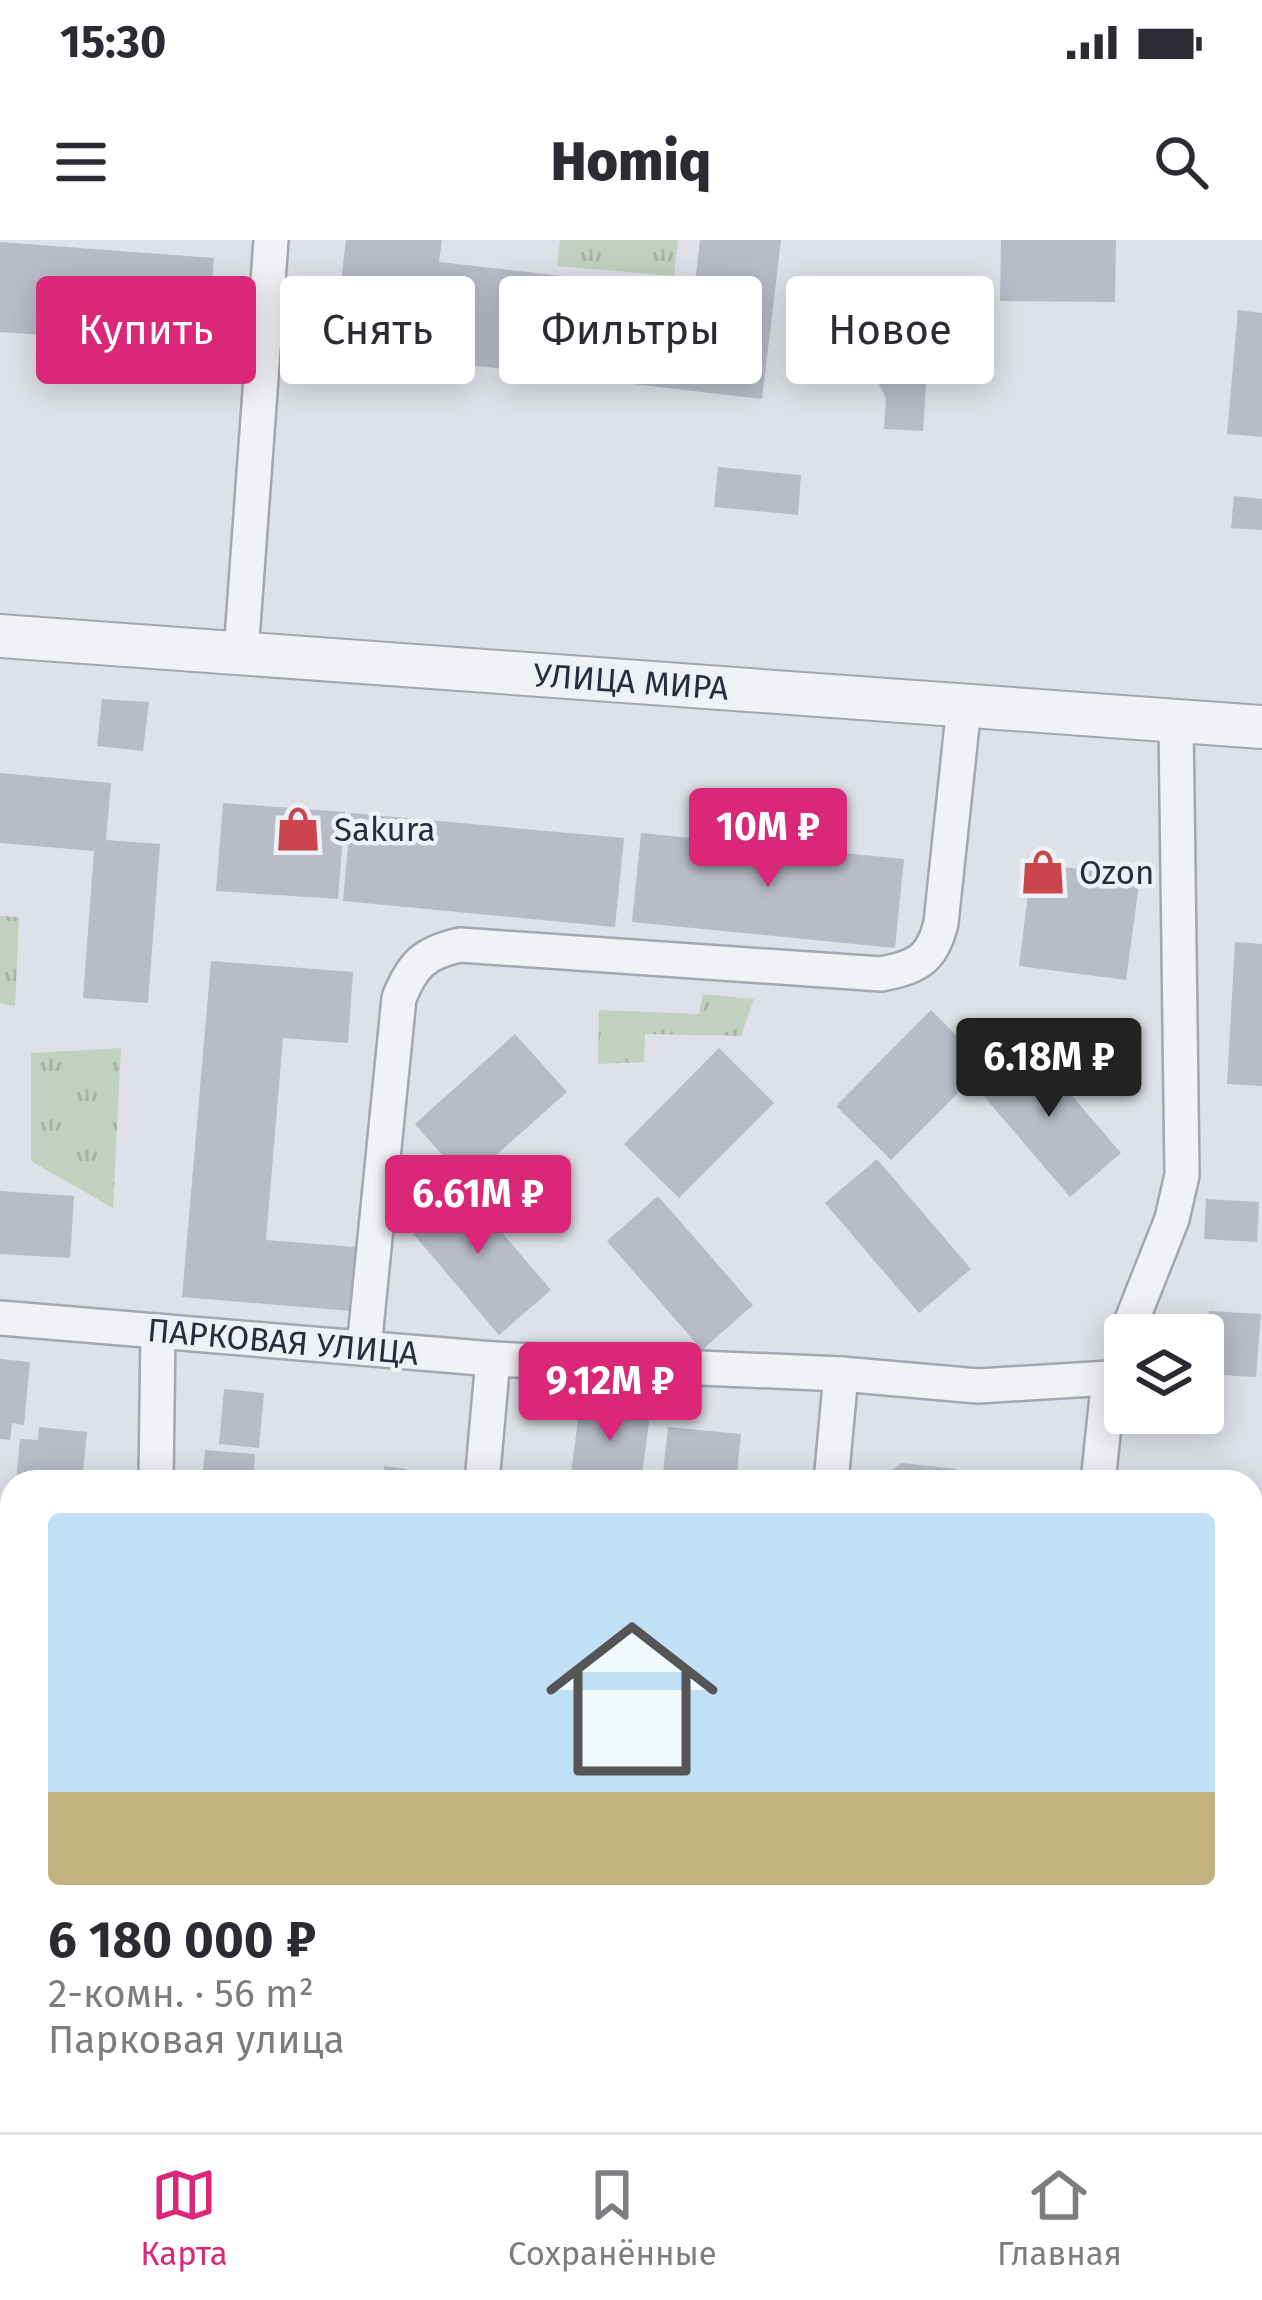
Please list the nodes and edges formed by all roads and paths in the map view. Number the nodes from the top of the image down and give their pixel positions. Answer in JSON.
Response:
{"nodes":[{"id":1,"x":272,"y":240,"type":"edge"},
{"id":2,"x":0,"y":636,"type":"edge"},
{"id":3,"x":242,"y":653,"type":"junction"},
{"id":4,"x":964,"y":706,"type":"junction"},
{"id":5,"x":1176,"y":721,"type":"junction"},
{"id":6,"x":1262,"y":727,"type":"edge"},
{"id":7,"x":1135,"y":1314,"type":"edge"},
{"id":8,"x":0,"y":1318,"type":"edge"},
{"id":9,"x":158,"y":1331,"type":"junction"},
{"id":10,"x":364,"y":1348,"type":"junction"},
{"id":11,"x":493,"y":1359,"type":"junction"},
{"id":12,"x":841,"y":1374,"type":"junction"},
{"id":13,"x":1104,"y":1378,"type":"edge"},
{"id":14,"x":1104,"y":1425,"type":"edge"},
{"id":15,"x":156,"y":1470,"type":"edge"},
{"id":16,"x":483,"y":1470,"type":"edge"},
{"id":17,"x":832,"y":1470,"type":"edge"},
{"id":18,"x":1099,"y":1470,"type":"edge"}],
"edges":[{"from":1,"to":3,"type":"street"},
{"from":2,"to":3,"type":"street","name":"УЛИЦА МИРА"},
{"from":3,"to":4,"type":"street","name":"УЛИЦА МИРА"},
{"from":4,"to":5,"type":"street","name":"УЛИЦА МИРА"},
{"from":4,"to":10,"type":"street"},
{"from":5,"to":6,"type":"street","name":"УЛИЦА МИРА"},
{"from":5,"to":7,"type":"street"},
{"from":8,"to":9,"type":"street","name":"ПАРКОВАЯ УЛИЦА"},
{"from":9,"to":10,"type":"street","name":"ПАРКОВАЯ УЛИЦА"},
{"from":9,"to":15,"type":"street"},
{"from":10,"to":11,"type":"street","name":"ПАРКОВАЯ УЛИЦА"},
{"from":11,"to":12,"type":"street","name":"ПАРКОВАЯ УЛИЦА"},
{"from":11,"to":16,"type":"street"},
{"from":12,"to":13,"type":"street","name":"ПАРКОВАЯ УЛИЦА"},
{"from":12,"to":17,"type":"street"},
{"from":14,"to":18,"type":"street"}]}
